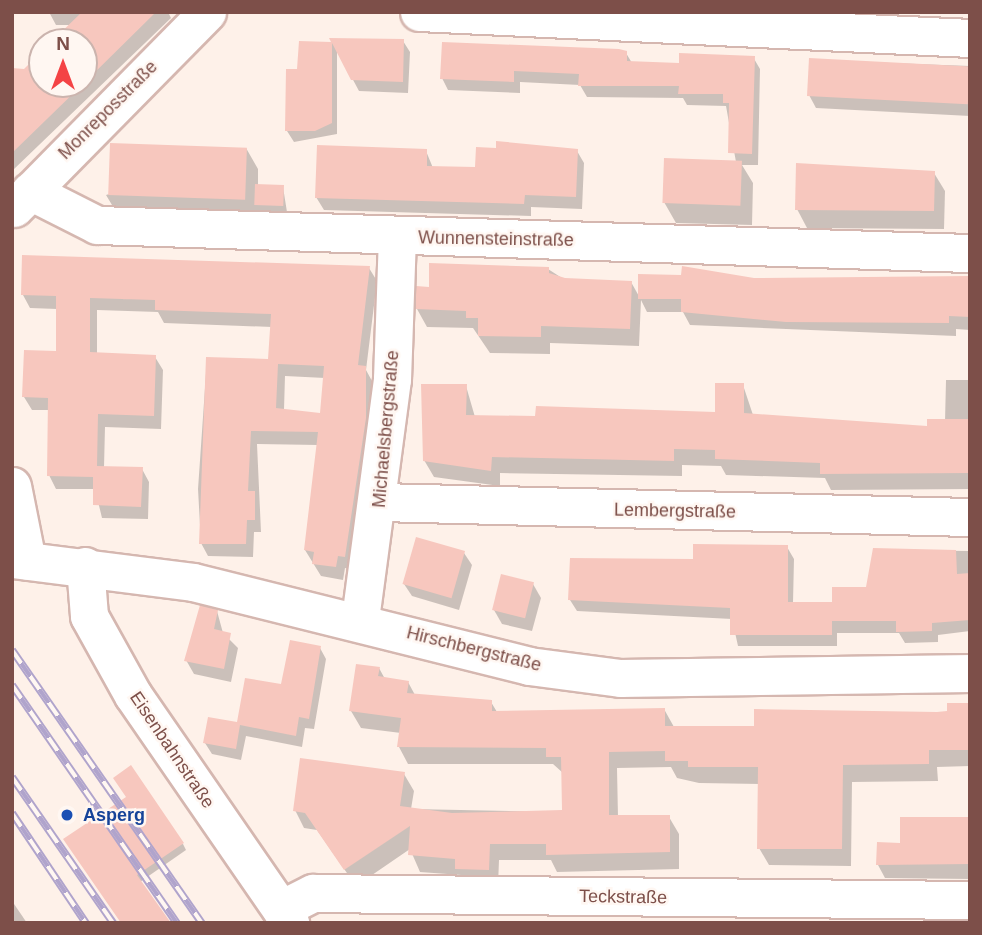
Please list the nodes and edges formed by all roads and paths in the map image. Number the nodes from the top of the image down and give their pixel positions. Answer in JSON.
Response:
{"nodes":[{"id":1,"x":207,"y":12,"type":"edge"},
{"id":2,"x":419,"y":12,"type":"edge"},
{"id":3,"x":970,"y":38,"type":"edge"},
{"id":4,"x":21,"y":200,"type":"edge"},
{"id":5,"x":397,"y":237,"type":"junction"},
{"id":6,"x":970,"y":253,"type":"edge"},
{"id":7,"x":12,"y":486,"type":"edge"},
{"id":8,"x":380,"y":502,"type":"junction"},
{"id":9,"x":970,"y":517,"type":"edge"},
{"id":10,"x":20,"y":560,"type":"edge"},
{"id":11,"x":85,"y":566,"type":"junction"},
{"id":12,"x":360,"y":619,"type":"junction"},
{"id":13,"x":970,"y":673,"type":"edge"},
{"id":14,"x":970,"y":900,"type":"edge"},
{"id":15,"x":285,"y":916,"type":"edge"}],
"edges":[{"from":1,"to":4,"type":"street","name":"Monreposstraße"},
{"from":2,"to":3,"type":"street"},
{"from":4,"to":5,"type":"street","name":"Wunnensteinstraße"},
{"from":5,"to":6,"type":"street","name":"Wunnensteinstraße"},
{"from":5,"to":8,"type":"street","name":"Michaelsbergstraße"},
{"from":7,"to":10,"type":"street"},
{"from":8,"to":9,"type":"street","name":"Lembergstraße"},
{"from":8,"to":12,"type":"street","name":"Michaelsbergstraße"},
{"from":10,"to":11,"type":"street","name":"Hirschbergstraße"},
{"from":11,"to":12,"type":"street","name":"Hirschbergstraße"},
{"from":11,"to":15,"type":"street","name":"Eisenbahnstraße"},
{"from":12,"to":13,"type":"street","name":"Hirschbergstraße"},
{"from":14,"to":15,"type":"street","name":"Teckstraße"}]}
